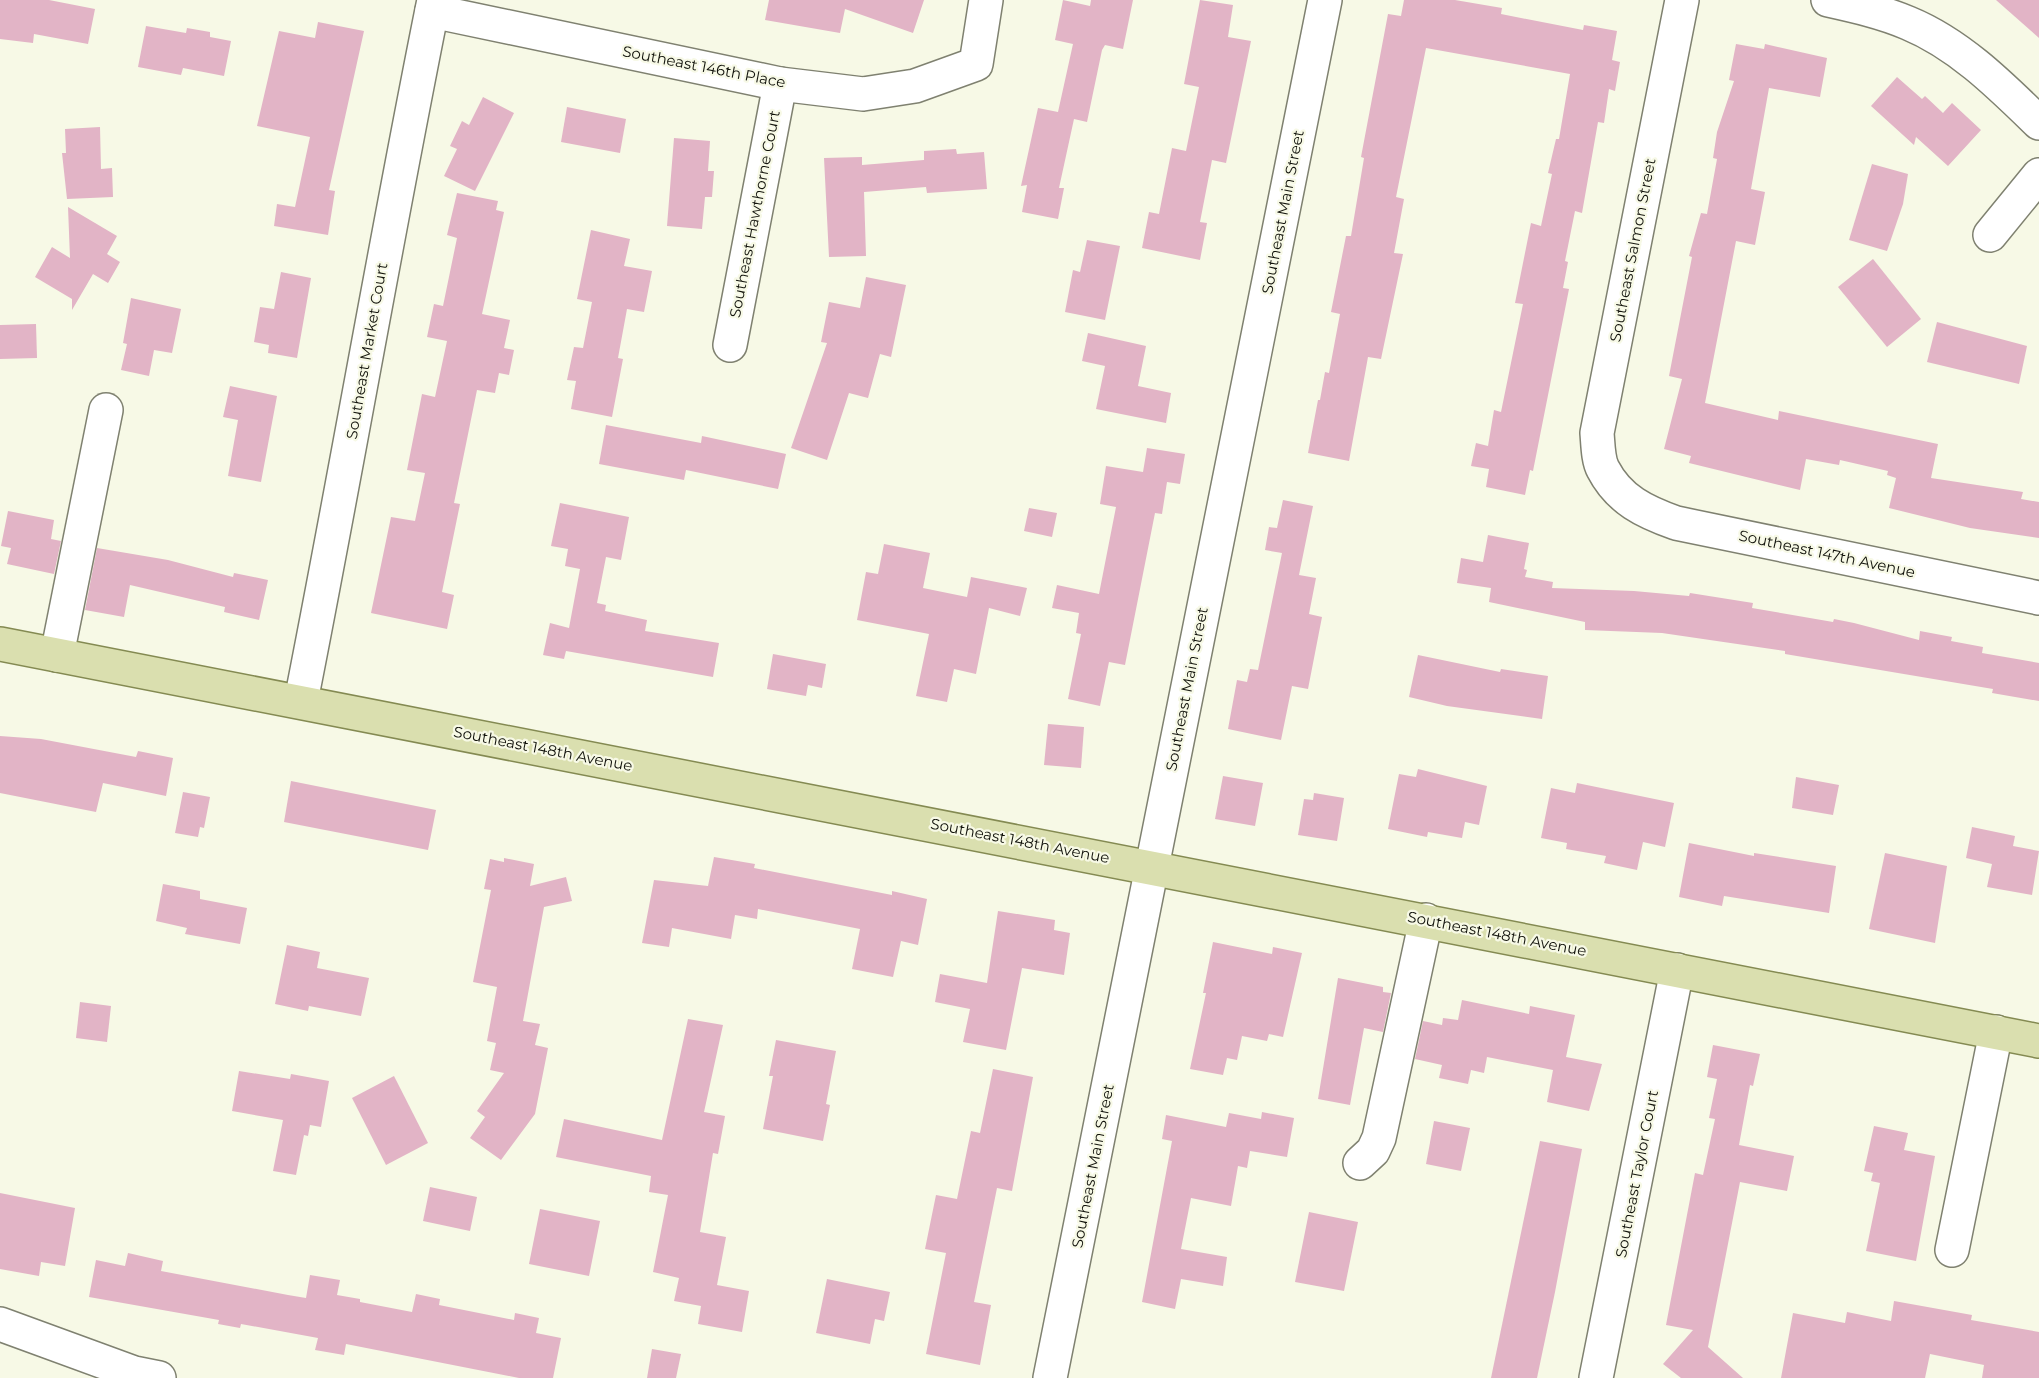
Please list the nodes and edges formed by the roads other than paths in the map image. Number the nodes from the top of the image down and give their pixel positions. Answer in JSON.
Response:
{"nodes":[{"id":1,"x":986,"y":0,"type":"edge"},
{"id":2,"x":1325,"y":0,"type":"edge"},
{"id":3,"x":1682,"y":0,"type":"edge"},
{"id":4,"x":1828,"y":0,"type":"edge"},
{"id":5,"x":433,"y":6,"type":"edge"},
{"id":6,"x":780,"y":84,"type":"junction"},
{"id":7,"x":2039,"y":123,"type":"edge"},
{"id":8,"x":2039,"y":175,"type":"edge"},
{"id":9,"x":1990,"y":235,"type":"dead end"},
{"id":10,"x":730,"y":345,"type":"dead end"},
{"id":11,"x":106,"y":410,"type":"dead end"},
{"id":12,"x":1621,"y":495,"type":"joint"},
{"id":13,"x":2039,"y":598,"type":"edge"},
{"id":14,"x":0,"y":644,"type":"edge"},
{"id":15,"x":57,"y":655,"type":"junction"},
{"id":16,"x":301,"y":701,"type":"junction"},
{"id":17,"x":1152,"y":867,"type":"junction"},
{"id":18,"x":1426,"y":920,"type":"junction"},
{"id":19,"x":1677,"y":970,"type":"junction"},
{"id":20,"x":1996,"y":1032,"type":"junction"},
{"id":21,"x":2039,"y":1041,"type":"edge"},
{"id":22,"x":1360,"y":1163,"type":"dead end"},
{"id":23,"x":1952,"y":1250,"type":"dead end"},
{"id":24,"x":0,"y":1324,"type":"edge"},
{"id":25,"x":159,"y":1378,"type":"edge"},
{"id":26,"x":1050,"y":1378,"type":"edge"},
{"id":27,"x":1596,"y":1378,"type":"edge"}],
"edges":[{"from":1,"to":6,"type":"street","name":"Southeast 146th Place"},
{"from":2,"to":17,"type":"street","name":"Southeast Main Street"},
{"from":3,"to":12,"type":"street","name":"Southeast Salmon Street"},
{"from":4,"to":7,"type":"street"},
{"from":5,"to":6,"type":"street","name":"Southeast 146th Place"},
{"from":5,"to":16,"type":"street","name":"Southeast Market Court"},
{"from":6,"to":10,"type":"street","name":"Southeast Hawthorne Court"},
{"from":8,"to":9,"type":"street"},
{"from":11,"to":15,"type":"street"},
{"from":12,"to":13,"type":"street","name":"Southeast 147th Avenue"},
{"from":14,"to":15,"type":"main road","name":"Southeast 148th Avenue"},
{"from":15,"to":16,"type":"main road","name":"Southeast 148th Avenue"},
{"from":16,"to":17,"type":"main road","name":"Southeast 148th Avenue"},
{"from":17,"to":18,"type":"main road","name":"Southeast 148th Avenue"},
{"from":17,"to":26,"type":"street","name":"Southeast Main Street"},
{"from":18,"to":19,"type":"main road","name":"Southeast 148th Avenue"},
{"from":18,"to":22,"type":"street"},
{"from":19,"to":20,"type":"main road","name":"Southeast 148th Avenue"},
{"from":19,"to":27,"type":"street","name":"Southeast Taylor Court"},
{"from":20,"to":21,"type":"main road","name":"Southeast 148th Avenue"},
{"from":20,"to":23,"type":"street"},
{"from":24,"to":25,"type":"street"}]}
